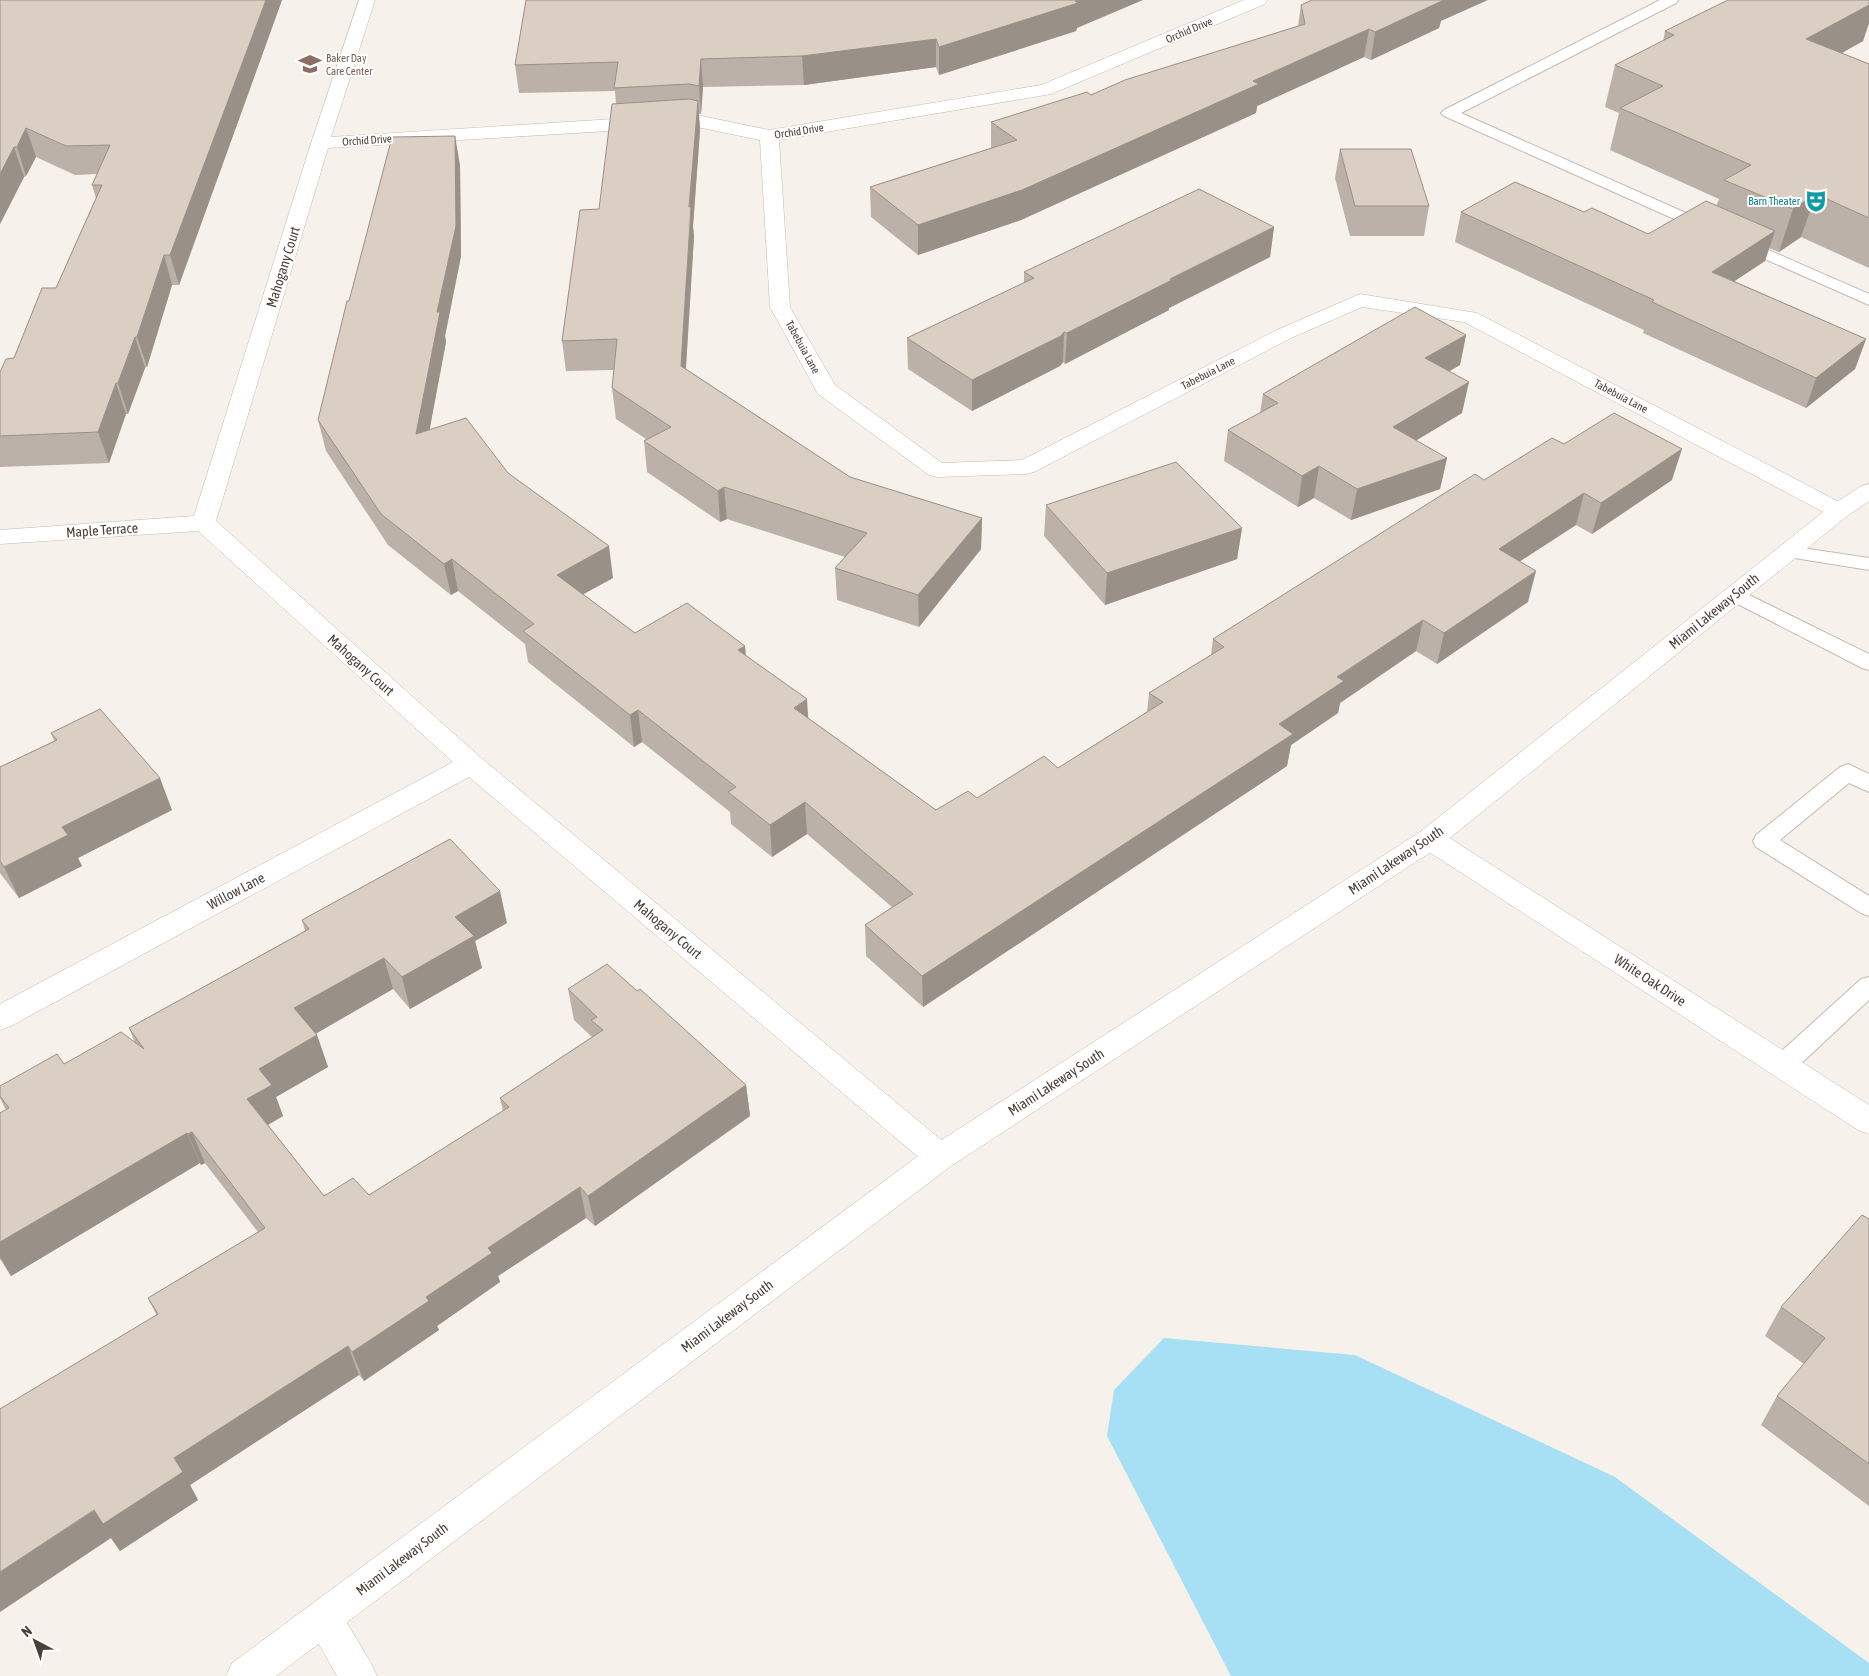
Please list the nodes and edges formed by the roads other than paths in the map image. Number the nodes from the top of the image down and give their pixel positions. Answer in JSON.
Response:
{"nodes":[{"id":1,"x":367,"y":0,"type":"edge"},
{"id":2,"x":1259,"y":0,"type":"edge"},
{"id":3,"x":1671,"y":0,"type":"edge"},
{"id":4,"x":769,"y":136,"type":"junction"},
{"id":5,"x":320,"y":143,"type":"junction"},
{"id":6,"x":1869,"y":300,"type":"edge"},
{"id":7,"x":1869,"y":491,"type":"edge"},
{"id":8,"x":1839,"y":511,"type":"junction"},
{"id":9,"x":204,"y":523,"type":"junction"},
{"id":10,"x":0,"y":537,"type":"edge"},
{"id":11,"x":1789,"y":552,"type":"junction"},
{"id":12,"x":1869,"y":564,"type":"edge"},
{"id":13,"x":1735,"y":594,"type":"junction"},
{"id":14,"x":1869,"y":663,"type":"edge"},
{"id":15,"x":471,"y":764,"type":"junction"},
{"id":16,"x":1869,"y":784,"type":"edge"},
{"id":17,"x":1430,"y":839,"type":"junction"},
{"id":18,"x":1869,"y":907,"type":"edge"},
{"id":19,"x":1869,"y":986,"type":"edge"},
{"id":20,"x":0,"y":1018,"type":"edge"},
{"id":21,"x":1783,"y":1065,"type":"junction"},
{"id":22,"x":1869,"y":1121,"type":"edge"},
{"id":23,"x":940,"y":1157,"type":"junction"},
{"id":24,"x":323,"y":1618,"type":"junction"},
{"id":25,"x":245,"y":1676,"type":"edge"},
{"id":26,"x":358,"y":1676,"type":"edge"}],
"edges":[{"from":1,"to":5,"type":"street","name":"Mahogany Court"},
{"from":2,"to":4,"type":"street","name":"Orchid Drive"},
{"from":3,"to":6,"type":"lane"},
{"from":4,"to":5,"type":"street","name":"Orchid Drive"},
{"from":4,"to":8,"type":"street","name":"Tabebuia Lane"},
{"from":5,"to":9,"type":"street","name":"Mahogany Court"},
{"from":7,"to":8,"type":"street","name":"Miami Lakeway South"},
{"from":8,"to":11,"type":"street","name":"Miami Lakeway South"},
{"from":9,"to":10,"type":"street","name":"Maple Terrace"},
{"from":9,"to":15,"type":"street","name":"Mahogany Court"},
{"from":11,"to":12,"type":"lane"},
{"from":11,"to":13,"type":"street","name":"Miami Lakeway South"},
{"from":13,"to":14,"type":"lane"},
{"from":13,"to":17,"type":"street","name":"Miami Lakeway South"},
{"from":15,"to":20,"type":"street","name":"Willow Lane"},
{"from":15,"to":23,"type":"street","name":"Mahogany Court"},
{"from":16,"to":18,"type":"lane"},
{"from":17,"to":21,"type":"street","name":"White Oak Drive"},
{"from":17,"to":23,"type":"street","name":"Miami Lakeway South"},
{"from":19,"to":21,"type":"lane"},
{"from":21,"to":22,"type":"street","name":"White Oak Drive"},
{"from":23,"to":24,"type":"street","name":"Miami Lakeway South"},
{"from":24,"to":25,"type":"street","name":"Miami Lakeway South"},
{"from":24,"to":26,"type":"street"}]}
